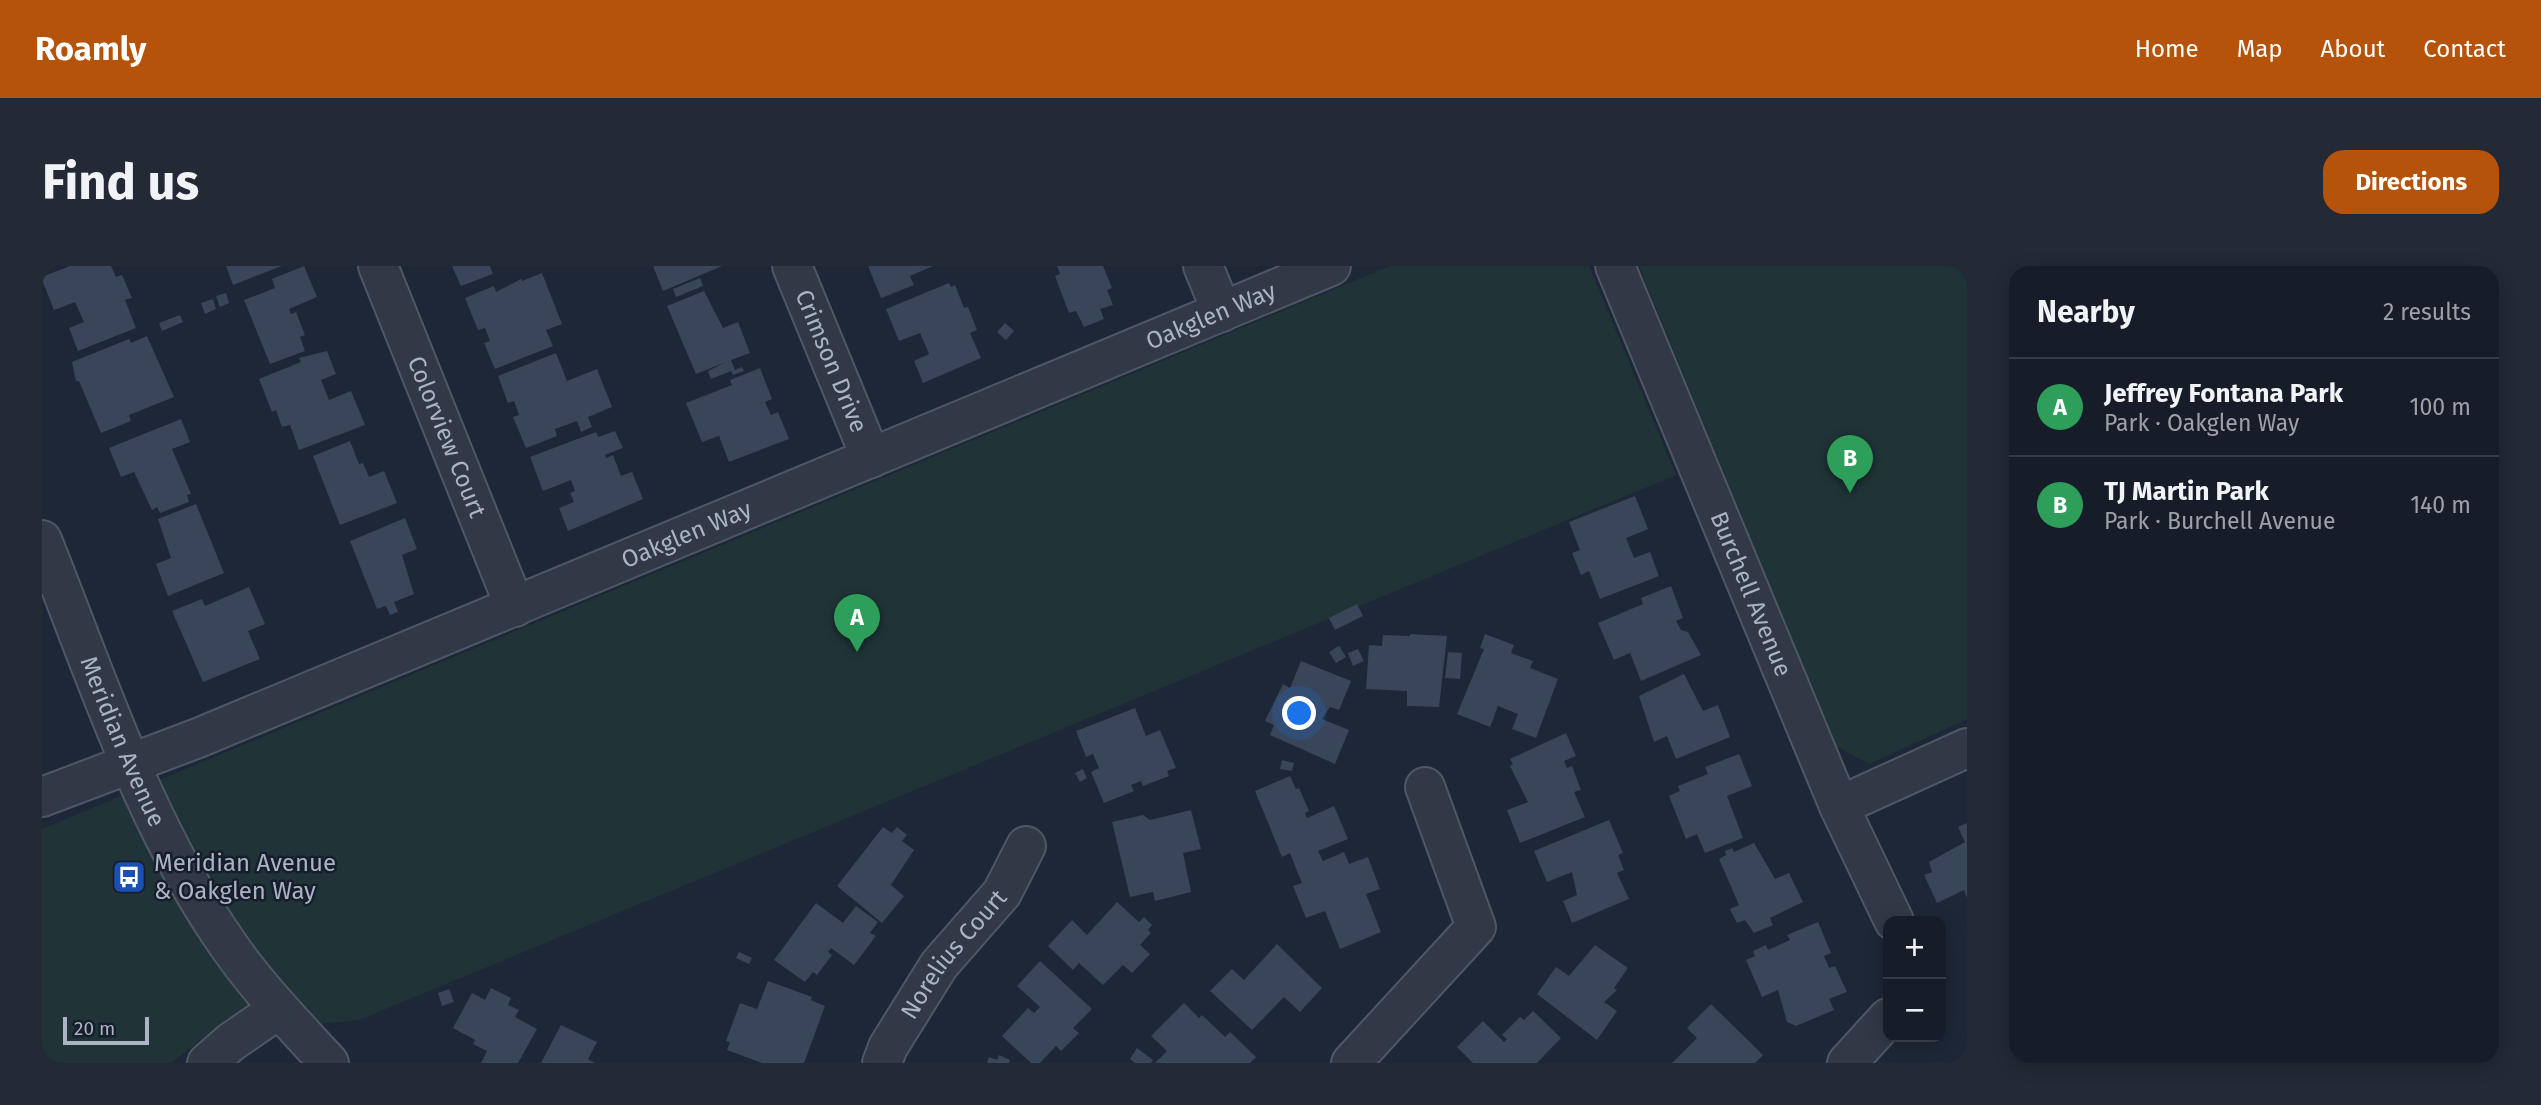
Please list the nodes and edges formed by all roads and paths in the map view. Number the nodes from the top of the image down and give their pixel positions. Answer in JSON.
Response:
{"nodes":[{"id":1,"x":378,"y":266,"type":"edge"},
{"id":2,"x":792,"y":266,"type":"edge"},
{"id":3,"x":1203,"y":266,"type":"edge"},
{"id":4,"x":1331,"y":266,"type":"edge"},
{"id":5,"x":1615,"y":266,"type":"edge"},
{"id":6,"x":1222,"y":312,"type":"junction"},
{"id":7,"x":872,"y":458,"type":"junction"},
{"id":8,"x":42,"y":540,"type":"edge"},
{"id":9,"x":514,"y":607,"type":"junction"},
{"id":10,"x":1967,"y":748,"type":"edge"},
{"id":11,"x":131,"y":762,"type":"junction"},
{"id":12,"x":1425,"y":787,"type":"dead end"},
{"id":13,"x":42,"y":797,"type":"edge"},
{"id":14,"x":1839,"y":806,"type":"junction"},
{"id":15,"x":1026,"y":846,"type":"dead end"},
{"id":16,"x":1892,"y":916,"type":"edge"},
{"id":17,"x":279,"y":1009,"type":"junction"},
{"id":18,"x":1883,"y":1023,"type":"edge"},
{"id":19,"x":207,"y":1063,"type":"edge"},
{"id":20,"x":329,"y":1063,"type":"edge"},
{"id":21,"x":881,"y":1063,"type":"edge"},
{"id":22,"x":1351,"y":1063,"type":"edge"},
{"id":23,"x":1847,"y":1063,"type":"edge"}],
"edges":[{"from":1,"to":9,"type":"street","name":"Colorview Court"},
{"from":2,"to":7,"type":"street","name":"Crimson Drive"},
{"from":3,"to":6,"type":"street"},
{"from":4,"to":6,"type":"street","name":"Oakglen Way"},
{"from":5,"to":14,"type":"street","name":"Burchell Avenue"},
{"from":6,"to":7,"type":"street","name":"Oakglen Way"},
{"from":7,"to":9,"type":"street","name":"Oakglen Way"},
{"from":8,"to":11,"type":"street","name":"Meridian Avenue"},
{"from":9,"to":11,"type":"street","name":"Oakglen Way"},
{"from":10,"to":14,"type":"street"},
{"from":11,"to":13,"type":"street","name":"Oakglen Way"},
{"from":11,"to":17,"type":"street","name":"Meridian Avenue"},
{"from":12,"to":22,"type":"street"},
{"from":14,"to":16,"type":"street","name":"Burchell Avenue"},
{"from":15,"to":21,"type":"street","name":"Norelius Court"},
{"from":17,"to":19,"type":"street"},
{"from":17,"to":20,"type":"street","name":"Meridian Avenue"},
{"from":18,"to":23,"type":"street"}]}
